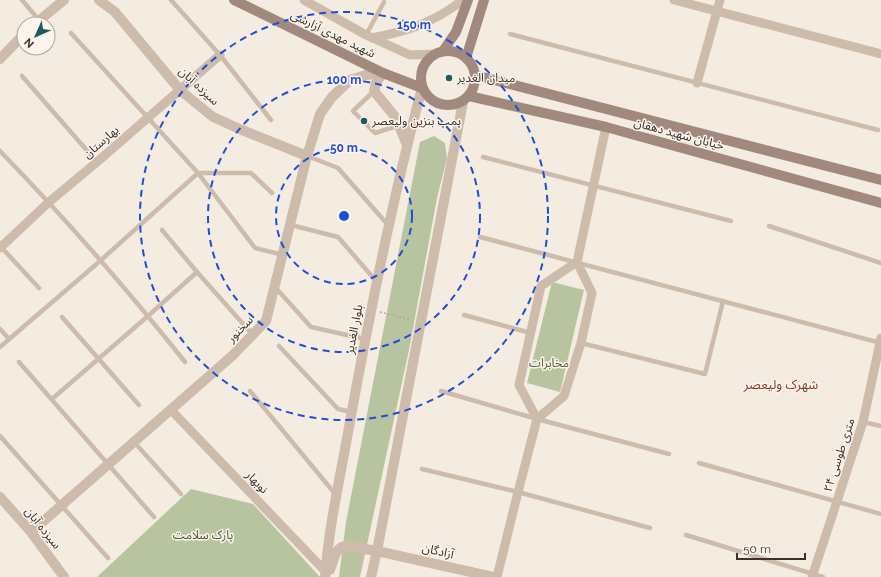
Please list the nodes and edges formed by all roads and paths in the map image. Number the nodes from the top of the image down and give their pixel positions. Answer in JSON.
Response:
{"nodes":[{"id":1,"x":22,"y":0,"type":"edge"},
{"id":2,"x":64,"y":0,"type":"edge"},
{"id":3,"x":99,"y":0,"type":"edge"},
{"id":4,"x":105,"y":0,"type":"edge"},
{"id":5,"x":171,"y":0,"type":"edge"},
{"id":6,"x":234,"y":0,"type":"edge"},
{"id":7,"x":304,"y":0,"type":"edge"},
{"id":8,"x":463,"y":0,"type":"edge"},
{"id":9,"x":468,"y":0,"type":"edge"},
{"id":10,"x":484,"y":0,"type":"edge"},
{"id":11,"x":674,"y":0,"type":"edge"},
{"id":12,"x":720,"y":0,"type":"edge"},
{"id":13,"x":384,"y":2,"type":"dead end"},
{"id":14,"x":717,"y":10,"type":"junction"},
{"id":15,"x":115,"y":12,"type":"junction"},
{"id":16,"x":33,"y":16,"type":"edge"},
{"id":17,"x":44,"y":16,"type":"edge"},
{"id":18,"x":71,"y":34,"type":"dead end"},
{"id":19,"x":510,"y":34,"type":"dead end"},
{"id":20,"x":369,"y":37,"type":"junction"},
{"id":21,"x":16,"y":42,"type":"edge"},
{"id":22,"x":439,"y":53,"type":"junction"},
{"id":23,"x":881,"y":54,"type":"edge"},
{"id":24,"x":220,"y":55,"type":"junction"},
{"id":25,"x":466,"y":58,"type":"junction"},
{"id":26,"x":0,"y":59,"type":"edge"},
{"id":27,"x":383,"y":74,"type":"junction"},
{"id":28,"x":475,"y":75,"type":"junction"},
{"id":29,"x":22,"y":76,"type":"dead end"},
{"id":30,"x":697,"y":83,"type":"junction"},
{"id":31,"x":422,"y":88,"type":"junction"},
{"id":32,"x":180,"y":90,"type":"junction"},
{"id":33,"x":374,"y":91,"type":"junction"},
{"id":34,"x":466,"y":99,"type":"junction"},
{"id":35,"x":148,"y":118,"type":"junction"},
{"id":36,"x":272,"y":120,"type":"dead end"},
{"id":37,"x":400,"y":124,"type":"junction"},
{"id":38,"x":606,"y":128,"type":"junction"},
{"id":39,"x":878,"y":130,"type":"dead end"},
{"id":40,"x":407,"y":145,"type":"junction"},
{"id":41,"x":0,"y":151,"type":"edge"},
{"id":42,"x":308,"y":156,"type":"junction"},
{"id":43,"x":484,"y":157,"type":"dead end"},
{"id":44,"x":97,"y":162,"type":"junction"},
{"id":45,"x":198,"y":173,"type":"junction"},
{"id":46,"x":881,"y":180,"type":"edge"},
{"id":47,"x":594,"y":185,"type":"junction"},
{"id":48,"x":272,"y":193,"type":"dead end"},
{"id":49,"x":49,"y":202,"type":"junction"},
{"id":50,"x":881,"y":203,"type":"edge"},
{"id":51,"x":731,"y":221,"type":"dead end"},
{"id":52,"x":291,"y":225,"type":"junction"},
{"id":53,"x":769,"y":226,"type":"dead end"},
{"id":54,"x":389,"y":227,"type":"junction"},
{"id":55,"x":162,"y":230,"type":"dead end"},
{"id":56,"x":480,"y":237,"type":"dead end"},
{"id":57,"x":0,"y":247,"type":"edge"},
{"id":58,"x":283,"y":255,"type":"junction"},
{"id":59,"x":100,"y":261,"type":"junction"},
{"id":60,"x":577,"y":262,"type":"junction"},
{"id":61,"x":881,"y":263,"type":"edge"},
{"id":62,"x":197,"y":272,"type":"junction"},
{"id":63,"x":377,"y":282,"type":"junction"},
{"id":64,"x":275,"y":287,"type":"junction"},
{"id":65,"x":39,"y":288,"type":"dead end"},
{"id":66,"x":723,"y":301,"type":"junction"},
{"id":67,"x":371,"y":309,"type":"junction"},
{"id":68,"x":464,"y":315,"type":"dead end"},
{"id":69,"x":148,"y":316,"type":"junction"},
{"id":70,"x":62,"y":317,"type":"dead end"},
{"id":71,"x":420,"y":323,"type":"junction"},
{"id":72,"x":0,"y":329,"type":"edge"},
{"id":73,"x":531,"y":333,"type":"junction"},
{"id":74,"x":253,"y":335,"type":"junction"},
{"id":75,"x":10,"y":339,"type":"junction"},
{"id":76,"x":365,"y":339,"type":"junction"},
{"id":77,"x":881,"y":341,"type":"edge"},
{"id":78,"x":581,"y":343,"type":"junction"},
{"id":79,"x":279,"y":346,"type":"dead end"},
{"id":80,"x":0,"y":347,"type":"edge"},
{"id":81,"x":98,"y":359,"type":"junction"},
{"id":82,"x":19,"y":362,"type":"dead end"},
{"id":83,"x":185,"y":362,"type":"dead end"},
{"id":84,"x":250,"y":391,"type":"dead end"},
{"id":85,"x":441,"y":391,"type":"dead end"},
{"id":86,"x":52,"y":399,"type":"junction"},
{"id":87,"x":139,"y":405,"type":"dead end"},
{"id":88,"x":171,"y":410,"type":"junction"},
{"id":89,"x":352,"y":412,"type":"junction"},
{"id":90,"x":537,"y":419,"type":"junction"},
{"id":91,"x":863,"y":422,"type":"junction"},
{"id":92,"x":881,"y":426,"type":"edge"},
{"id":93,"x":0,"y":436,"type":"edge"},
{"id":94,"x":134,"y":442,"type":"junction"},
{"id":95,"x":669,"y":454,"type":"dead end"},
{"id":96,"x":699,"y":463,"type":"dead end"},
{"id":97,"x":109,"y":465,"type":"junction"},
{"id":98,"x":422,"y":469,"type":"dead end"},
{"id":99,"x":518,"y":492,"type":"junction"},
{"id":100,"x":181,"y":494,"type":"dead end"},
{"id":101,"x":337,"y":496,"type":"junction"},
{"id":102,"x":0,"y":497,"type":"edge"},
{"id":103,"x":836,"y":502,"type":"junction"},
{"id":104,"x":61,"y":505,"type":"junction"},
{"id":105,"x":881,"y":514,"type":"edge"},
{"id":106,"x":154,"y":517,"type":"dead end"},
{"id":107,"x":650,"y":528,"type":"dead end"},
{"id":108,"x":31,"y":532,"type":"junction"},
{"id":109,"x":686,"y":534,"type":"dead end"},
{"id":110,"x":377,"y":550,"type":"junction"},
{"id":111,"x":108,"y":558,"type":"dead end"},
{"id":112,"x":326,"y":575,"type":"edge"},
{"id":113,"x":812,"y":576,"type":"edge"},
{"id":114,"x":64,"y":577,"type":"edge"},
{"id":115,"x":370,"y":577,"type":"edge"},
{"id":116,"x":493,"y":577,"type":"edge"},
{"id":117,"x":497,"y":577,"type":"edge"},
{"id":118,"x":823,"y":577,"type":"edge"}],
"edges":[{"from":1,"to":16,"type":"lane"},
{"from":2,"to":17,"type":"street"},
{"from":3,"to":15,"type":"street","name":"سیزده آبان"},
{"from":4,"to":15,"type":"lane"},
{"from":5,"to":24,"type":"lane"},
{"from":6,"to":27,"type":"main road","name":"شهید مهدی آزارشی"},
{"from":7,"to":20,"type":"street"},
{"from":8,"to":20,"type":"street"},
{"from":9,"to":22,"type":"main road"},
{"from":10,"to":25,"type":"main road"},
{"from":11,"to":14,"type":"street"},
{"from":12,"to":14,"type":"street"},
{"from":13,"to":20,"type":"lane"},
{"from":14,"to":23,"type":"street"},
{"from":14,"to":30,"type":"street"},
{"from":15,"to":32,"type":"street","name":"سیزده آبان"},
{"from":18,"to":35,"type":"lane"},
{"from":19,"to":30,"type":"lane"},
{"from":20,"to":22,"type":"street"},
{"from":21,"to":26,"type":"street"},
{"from":22,"to":25,"type":"main road"},
{"from":22,"to":31,"type":"main road"},
{"from":24,"to":32,"type":"street","name":"بهارستان"},
{"from":24,"to":36,"type":"lane"},
{"from":25,"to":28,"type":"main road"},
{"from":27,"to":31,"type":"main road","name":"شهید مهدی آزارشی"},
{"from":27,"to":33,"type":"street"},
{"from":27,"to":42,"type":"street","name":"سخنور"},
{"from":28,"to":34,"type":"main road"},
{"from":28,"to":46,"type":"main road","name":"خیابان شهید دهقان"},
{"from":29,"to":44,"type":"lane"},
{"from":30,"to":39,"type":"lane"},
{"from":31,"to":34,"type":"main road"},
{"from":31,"to":40,"type":"street","name":"بلوار الغدیر"},
{"from":32,"to":35,"type":"street","name":"بهارستان"},
{"from":32,"to":42,"type":"street","name":"سیزده آبان"},
{"from":33,"to":37,"type":"street"},
{"from":33,"to":37,"type":"lane"},
{"from":34,"to":38,"type":"main road","name":"خیابان شهید دهقان"},
{"from":34,"to":71,"type":"street"},
{"from":35,"to":44,"type":"street","name":"بهارستان"},
{"from":35,"to":45,"type":"lane"},
{"from":37,"to":40,"type":"street"},
{"from":38,"to":47,"type":"street"},
{"from":38,"to":50,"type":"main road","name":"خیابان شهید دهقان"},
{"from":40,"to":54,"type":"street","name":"بلوار الغدیر"},
{"from":41,"to":49,"type":"lane"},
{"from":42,"to":52,"type":"street","name":"سخنور"},
{"from":42,"to":54,"type":"lane"},
{"from":43,"to":47,"type":"lane"},
{"from":44,"to":49,"type":"street","name":"بهارستان"},
{"from":45,"to":48,"type":"lane"},
{"from":45,"to":58,"type":"lane"},
{"from":45,"to":59,"type":"lane"},
{"from":47,"to":51,"type":"lane"},
{"from":47,"to":60,"type":"street"},
{"from":49,"to":57,"type":"street","name":"بهارستان"},
{"from":49,"to":59,"type":"lane"},
{"from":52,"to":58,"type":"street","name":"سخنور"},
{"from":52,"to":63,"type":"lane"},
{"from":53,"to":61,"type":"lane"},
{"from":54,"to":63,"type":"street","name":"بلوار الغدیر"},
{"from":55,"to":62,"type":"lane"},
{"from":56,"to":60,"type":"lane"},
{"from":57,"to":65,"type":"lane"},
{"from":58,"to":64,"type":"street","name":"سخنور"},
{"from":59,"to":69,"type":"lane"},
{"from":59,"to":75,"type":"lane"},
{"from":60,"to":66,"type":"lane"},
{"from":60,"to":73,"type":"street"},
{"from":60,"to":78,"type":"street"},
{"from":62,"to":69,"type":"lane"},
{"from":62,"to":74,"type":"lane"},
{"from":63,"to":67,"type":"street","name":"بلوار الغدیر"},
{"from":64,"to":74,"type":"street","name":"سخنور"},
{"from":64,"to":76,"type":"lane"},
{"from":66,"to":77,"type":"lane"},
{"from":66,"to":78,"type":"lane"},
{"from":67,"to":71,"type":"path"},
{"from":67,"to":76,"type":"street","name":"بلوار الغدیر"},
{"from":68,"to":73,"type":"lane"},
{"from":69,"to":81,"type":"lane"},
{"from":69,"to":83,"type":"lane"},
{"from":70,"to":81,"type":"lane"},
{"from":71,"to":110,"type":"street"},
{"from":72,"to":75,"type":"lane"},
{"from":73,"to":90,"type":"street"},
{"from":74,"to":88,"type":"street","name":"سخنور"},
{"from":75,"to":80,"type":"lane"},
{"from":76,"to":89,"type":"street","name":"بلوار الغدیر"},
{"from":77,"to":91,"type":"street","name":"۲۴ متری طوسی"},
{"from":78,"to":90,"type":"street"},
{"from":79,"to":89,"type":"lane"},
{"from":81,"to":86,"type":"lane"},
{"from":81,"to":87,"type":"lane"},
{"from":82,"to":86,"type":"lane"},
{"from":84,"to":101,"type":"lane"},
{"from":85,"to":90,"type":"lane"},
{"from":86,"to":97,"type":"lane"},
{"from":88,"to":94,"type":"street","name":"سخنور"},
{"from":88,"to":112,"type":"street","name":"نوبهار"},
{"from":89,"to":101,"type":"street","name":"بلوار الغدیر"},
{"from":90,"to":95,"type":"lane"},
{"from":90,"to":99,"type":"street"},
{"from":91,"to":92,"type":"lane"},
{"from":91,"to":103,"type":"street","name":"۲۴ متری طوسی"},
{"from":93,"to":104,"type":"lane"},
{"from":94,"to":97,"type":"street","name":"سخنور"},
{"from":94,"to":100,"type":"lane"},
{"from":96,"to":103,"type":"lane"},
{"from":97,"to":104,"type":"street","name":"سخنور"},
{"from":97,"to":106,"type":"lane"},
{"from":98,"to":99,"type":"lane"},
{"from":99,"to":107,"type":"lane"},
{"from":99,"to":117,"type":"street"},
{"from":101,"to":112,"type":"street","name":"بلوار الغدیر"},
{"from":102,"to":108,"type":"street","name":"سیزده آبان"},
{"from":103,"to":105,"type":"lane"},
{"from":103,"to":113,"type":"street","name":"۲۴ متری طوسی"},
{"from":104,"to":108,"type":"street","name":"سخنور"},
{"from":104,"to":111,"type":"lane"},
{"from":108,"to":114,"type":"street","name":"سیزده آبان"},
{"from":109,"to":113,"type":"lane"},
{"from":110,"to":112,"type":"street","name":"آزادگان"},
{"from":110,"to":115,"type":"street"},
{"from":110,"to":116,"type":"street","name":"آزادگان"},
{"from":113,"to":118,"type":"lane"}]}
